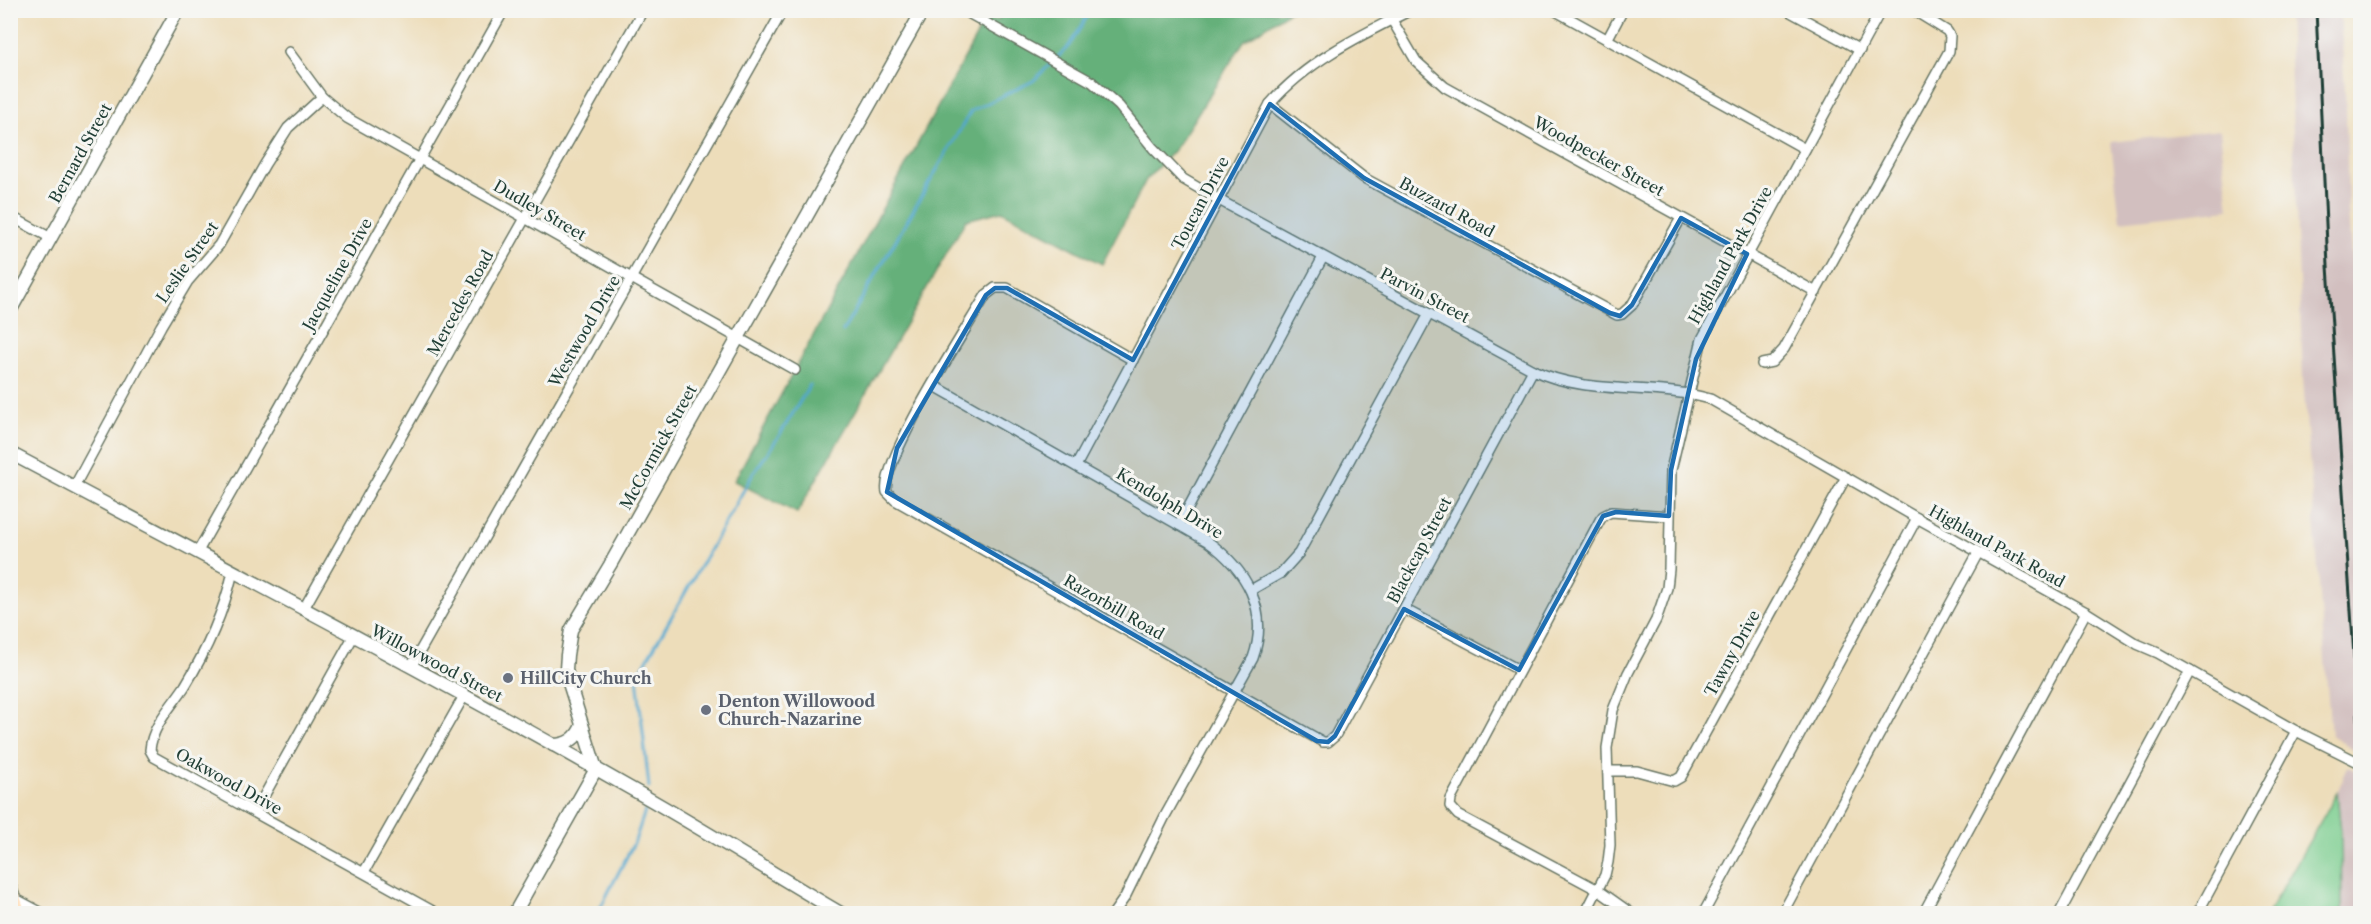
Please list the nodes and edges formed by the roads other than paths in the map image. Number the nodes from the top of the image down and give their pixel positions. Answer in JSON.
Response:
{"nodes":[{"id":1,"x":178,"y":10,"type":"edge"},
{"id":2,"x":504,"y":10,"type":"edge"},
{"id":3,"x":643,"y":10,"type":"edge"},
{"id":4,"x":783,"y":10,"type":"edge"},
{"id":5,"x":923,"y":10,"type":"edge"},
{"id":6,"x":963,"y":10,"type":"edge"},
{"id":7,"x":1411,"y":10,"type":"edge"},
{"id":8,"x":1554,"y":10,"type":"edge"},
{"id":9,"x":1623,"y":10,"type":"edge"},
{"id":10,"x":1787,"y":10,"type":"edge"},
{"id":11,"x":1881,"y":10,"type":"edge"},
{"id":12,"x":1913,"y":10,"type":"edge"},
{"id":13,"x":1392,"y":20,"type":"junction"},
{"id":14,"x":1607,"y":40,"type":"junction"},
{"id":15,"x":1860,"y":50,"type":"junction"},
{"id":16,"x":289,"y":52,"type":"dead end"},
{"id":17,"x":322,"y":97,"type":"junction"},
{"id":18,"x":1270,"y":104,"type":"junction"},
{"id":19,"x":1805,"y":149,"type":"junction"},
{"id":20,"x":420,"y":159,"type":"junction"},
{"id":21,"x":1219,"y":200,"type":"junction"},
{"id":22,"x":10,"y":216,"type":"edge"},
{"id":23,"x":525,"y":218,"type":"junction"},
{"id":24,"x":1681,"y":218,"type":"junction"},
{"id":25,"x":51,"y":238,"type":"junction"},
{"id":26,"x":1747,"y":254,"type":"junction"},
{"id":27,"x":1323,"y":257,"type":"junction"},
{"id":28,"x":632,"y":279,"type":"junction"},
{"id":29,"x":1816,"y":292,"type":"junction"},
{"id":30,"x":10,"y":311,"type":"edge"},
{"id":31,"x":1429,"y":314,"type":"junction"},
{"id":32,"x":738,"y":338,"type":"junction"},
{"id":33,"x":1133,"y":360,"type":"junction"},
{"id":34,"x":1762,"y":364,"type":"dead end"},
{"id":35,"x":795,"y":370,"type":"dead end"},
{"id":36,"x":1533,"y":370,"type":"junction"},
{"id":37,"x":933,"y":385,"type":"junction"},
{"id":38,"x":1688,"y":393,"type":"junction"},
{"id":39,"x":10,"y":453,"type":"edge"},
{"id":40,"x":1076,"y":466,"type":"junction"},
{"id":41,"x":1846,"y":477,"type":"junction"},
{"id":42,"x":74,"y":487,"type":"junction"},
{"id":43,"x":1670,"y":516,"type":"junction"},
{"id":44,"x":1917,"y":518,"type":"junction"},
{"id":45,"x":1179,"y":525,"type":"junction"},
{"id":46,"x":197,"y":553,"type":"junction"},
{"id":47,"x":1978,"y":553,"type":"junction"},
{"id":48,"x":233,"y":572,"type":"junction"},
{"id":49,"x":1251,"y":591,"type":"junction"},
{"id":50,"x":1404,"y":609,"type":"junction"},
{"id":51,"x":303,"y":610,"type":"junction"},
{"id":52,"x":2086,"y":612,"type":"junction"},
{"id":53,"x":353,"y":637,"type":"junction"},
{"id":54,"x":411,"y":667,"type":"junction"},
{"id":55,"x":1519,"y":670,"type":"junction"},
{"id":56,"x":2190,"y":671,"type":"junction"},
{"id":57,"x":1234,"y":693,"type":"junction"},
{"id":58,"x":464,"y":696,"type":"junction"},
{"id":59,"x":582,"y":725,"type":"junction"},
{"id":60,"x":2296,"y":731,"type":"junction"},
{"id":61,"x":1328,"y":742,"type":"joint"},
{"id":62,"x":553,"y":745,"type":"junction"},
{"id":63,"x":2361,"y":763,"type":"edge"},
{"id":64,"x":596,"y":769,"type":"junction"},
{"id":65,"x":1608,"y":771,"type":"junction"},
{"id":66,"x":255,"y":812,"type":"junction"},
{"id":67,"x":364,"y":872,"type":"junction"},
{"id":68,"x":1598,"y":890,"type":"junction"},
{"id":69,"x":12,"y":894,"type":"edge"},
{"id":70,"x":19,"y":914,"type":"edge"},
{"id":71,"x":44,"y":914,"type":"edge"},
{"id":72,"x":438,"y":914,"type":"edge"},
{"id":73,"x":514,"y":914,"type":"edge"},
{"id":74,"x":842,"y":914,"type":"edge"},
{"id":75,"x":1113,"y":914,"type":"edge"},
{"id":76,"x":1585,"y":914,"type":"edge"},
{"id":77,"x":1632,"y":914,"type":"edge"},
{"id":78,"x":1703,"y":914,"type":"edge"},
{"id":79,"x":1782,"y":914,"type":"edge"},
{"id":80,"x":1923,"y":914,"type":"edge"},
{"id":81,"x":2059,"y":914,"type":"edge"},
{"id":82,"x":2197,"y":914,"type":"edge"}],
"edges":[{"from":1,"to":25,"type":"street","name":"Bernard Street"},
{"from":2,"to":20,"type":"street","name":"Jacqueline Drive"},
{"from":3,"to":23,"type":"street","name":"Mercedes Road"},
{"from":4,"to":28,"type":"street","name":"Westwood Drive"},
{"from":5,"to":32,"type":"street","name":"McCormick Street"},
{"from":6,"to":21,"type":"street","name":"Parvin Street"},
{"from":7,"to":13,"type":"street","name":"Toucan Drive"},
{"from":8,"to":14,"type":"street"},
{"from":9,"to":14,"type":"street"},
{"from":10,"to":15,"type":"street"},
{"from":11,"to":15,"type":"street","name":"Highland Park Drive"},
{"from":12,"to":29,"type":"street"},
{"from":13,"to":18,"type":"street","name":"Toucan Drive"},
{"from":13,"to":24,"type":"street","name":"Woodpecker Street"},
{"from":14,"to":19,"type":"street"},
{"from":15,"to":19,"type":"street","name":"Highland Park Drive"},
{"from":16,"to":17,"type":"street","name":"Dudley Street"},
{"from":17,"to":20,"type":"street","name":"Dudley Street"},
{"from":17,"to":42,"type":"street","name":"Leslie Street"},
{"from":18,"to":21,"type":"street","name":"Toucan Drive"},
{"from":18,"to":24,"type":"street","name":"Buzzard Road"},
{"from":19,"to":26,"type":"street","name":"Highland Park Drive"},
{"from":20,"to":23,"type":"street","name":"Dudley Street"},
{"from":20,"to":46,"type":"street","name":"Jacqueline Drive"},
{"from":21,"to":27,"type":"street","name":"Parvin Street"},
{"from":21,"to":33,"type":"street","name":"Toucan Drive"},
{"from":22,"to":25,"type":"street"},
{"from":23,"to":28,"type":"street","name":"Dudley Street"},
{"from":23,"to":51,"type":"street","name":"Mercedes Road"},
{"from":24,"to":26,"type":"street","name":"Woodpecker Street"},
{"from":25,"to":30,"type":"street","name":"Bernard Street"},
{"from":26,"to":29,"type":"street","name":"Woodpecker Street"},
{"from":26,"to":38,"type":"street","name":"Highland Park Drive"},
{"from":27,"to":31,"type":"street","name":"Parvin Street"},
{"from":27,"to":45,"type":"street"},
{"from":28,"to":32,"type":"street","name":"Dudley Street"},
{"from":28,"to":54,"type":"street","name":"Westwood Drive"},
{"from":29,"to":34,"type":"street"},
{"from":31,"to":36,"type":"street","name":"Parvin Street"},
{"from":31,"to":49,"type":"street"},
{"from":32,"to":35,"type":"street","name":"Dudley Street"},
{"from":32,"to":59,"type":"street","name":"McCormick Street"},
{"from":33,"to":37,"type":"street"},
{"from":33,"to":40,"type":"street","name":"Toucan Drive"},
{"from":36,"to":38,"type":"street","name":"Parvin Street"},
{"from":36,"to":50,"type":"street","name":"Blackcap Street"},
{"from":37,"to":40,"type":"street","name":"Kendolph Drive"},
{"from":37,"to":57,"type":"street","name":"Razorbill Road"},
{"from":38,"to":41,"type":"street","name":"Parvin Street"},
{"from":38,"to":43,"type":"street","name":"Highland Park Drive"},
{"from":39,"to":42,"type":"street","name":"Willowwood Street"},
{"from":40,"to":45,"type":"street","name":"Kendolph Drive"},
{"from":41,"to":44,"type":"street","name":"Parvin Street"},
{"from":41,"to":65,"type":"street","name":"Tawny Drive"},
{"from":42,"to":46,"type":"street","name":"Willowwood Street"},
{"from":43,"to":55,"type":"street"},
{"from":43,"to":65,"type":"street","name":"Highland Park Drive"},
{"from":44,"to":47,"type":"street","name":"Highland Park Road"},
{"from":44,"to":78,"type":"street","name":"Highland Park Road"},
{"from":45,"to":49,"type":"street","name":"Kendolph Drive"},
{"from":46,"to":48,"type":"street","name":"Willowwood Street"},
{"from":47,"to":52,"type":"street","name":"Highland Park Road"},
{"from":47,"to":79,"type":"street"},
{"from":48,"to":51,"type":"street","name":"Willowwood Street"},
{"from":48,"to":66,"type":"street","name":"Oakwood Drive"},
{"from":49,"to":57,"type":"street","name":"Kendolph Drive"},
{"from":50,"to":55,"type":"street"},
{"from":50,"to":61,"type":"street","name":"Blackcap Street"},
{"from":51,"to":53,"type":"street","name":"Willowwood Street"},
{"from":52,"to":56,"type":"street","name":"Highland Park Road"},
{"from":52,"to":80,"type":"street"},
{"from":53,"to":54,"type":"street","name":"Willowwood Street"},
{"from":53,"to":66,"type":"street"},
{"from":54,"to":58,"type":"street","name":"Willowwood Street"},
{"from":55,"to":68,"type":"street"},
{"from":56,"to":60,"type":"street","name":"Highland Park Road"},
{"from":56,"to":81,"type":"street"},
{"from":57,"to":61,"type":"street","name":"Razorbill Road"},
{"from":57,"to":75,"type":"street","name":"Kendolph Drive"},
{"from":58,"to":62,"type":"street","name":"Willowwood Street"},
{"from":58,"to":67,"type":"street"},
{"from":59,"to":62,"type":"street"},
{"from":59,"to":64,"type":"street","name":"McCormick Street"},
{"from":60,"to":63,"type":"street","name":"Highland Park Road"},
{"from":60,"to":82,"type":"street"},
{"from":62,"to":64,"type":"street","name":"Willowwood Street"},
{"from":64,"to":73,"type":"street"},
{"from":64,"to":74,"type":"street","name":"Willowwood Street"},
{"from":65,"to":68,"type":"street","name":"Highland Park Drive"},
{"from":66,"to":67,"type":"street","name":"Oakwood Drive"},
{"from":67,"to":72,"type":"street","name":"Oakwood Drive"},
{"from":68,"to":76,"type":"street","name":"Highland Park Drive"},
{"from":68,"to":77,"type":"street"},
{"from":69,"to":70,"type":"main road"},
{"from":69,"to":71,"type":"street"}]}
